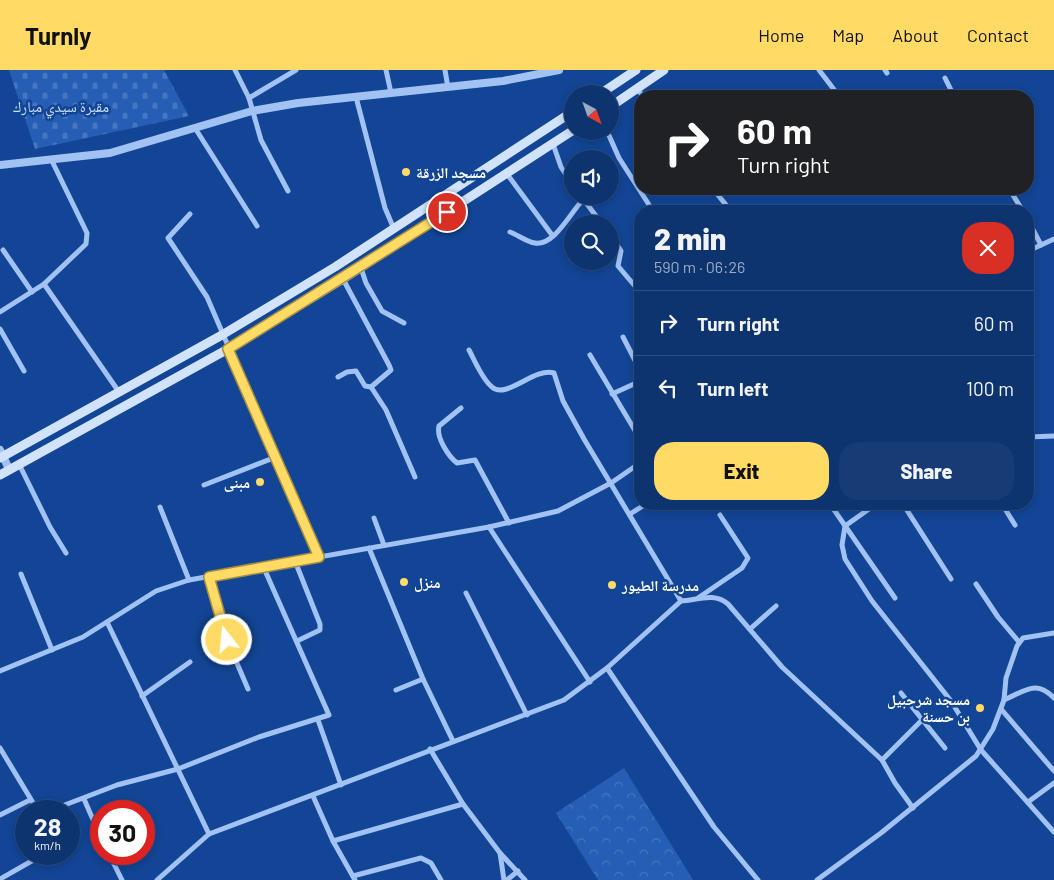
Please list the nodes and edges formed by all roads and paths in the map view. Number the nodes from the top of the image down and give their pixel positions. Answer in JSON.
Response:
{"nodes":[{"id":1,"x":235,"y":70,"type":"edge"},
{"id":2,"x":296,"y":70,"type":"edge"},
{"id":3,"x":386,"y":70,"type":"edge"},
{"id":4,"x":445,"y":70,"type":"edge"},
{"id":5,"x":559,"y":70,"type":"edge"},
{"id":6,"x":636,"y":70,"type":"edge"},
{"id":7,"x":664,"y":70,"type":"edge"},
{"id":8,"x":819,"y":70,"type":"edge"},
{"id":9,"x":945,"y":78,"type":"dead end"},
{"id":10,"x":614,"y":85,"type":"edge"},
{"id":11,"x":448,"y":88,"type":"junction"},
{"id":12,"x":642,"y":90,"type":"edge"},
{"id":13,"x":834,"y":90,"type":"edge"},
{"id":14,"x":951,"y":90,"type":"edge"},
{"id":15,"x":391,"y":93,"type":"junction"},
{"id":16,"x":634,"y":95,"type":"edge"},
{"id":17,"x":356,"y":97,"type":"junction"},
{"id":18,"x":249,"y":98,"type":"junction"},
{"id":19,"x":619,"y":102,"type":"edge"},
{"id":20,"x":252,"y":111,"type":"junction"},
{"id":21,"x":564,"y":117,"type":"edge"},
{"id":22,"x":196,"y":128,"type":"junction"},
{"id":23,"x":564,"y":136,"type":"edge"},
{"id":24,"x":611,"y":140,"type":"edge"},
{"id":25,"x":553,"y":144,"type":"junction"},
{"id":26,"x":51,"y":160,"type":"junction"},
{"id":27,"x":0,"y":165,"type":"edge"},
{"id":28,"x":564,"y":172,"type":"edge"},
{"id":29,"x":507,"y":174,"type":"junction"},
{"id":30,"x":634,"y":181,"type":"edge"},
{"id":31,"x":288,"y":191,"type":"dead end"},
{"id":32,"x":718,"y":195,"type":"edge"},
{"id":33,"x":577,"y":205,"type":"edge"},
{"id":34,"x":587,"y":205,"type":"edge"},
{"id":35,"x":726,"y":205,"type":"edge"},
{"id":36,"x":190,"y":214,"type":"dead end"},
{"id":37,"x":595,"y":215,"type":"edge"},
{"id":38,"x":256,"y":226,"type":"dead end"},
{"id":39,"x":394,"y":229,"type":"junction"},
{"id":40,"x":510,"y":232,"type":"dead end"},
{"id":41,"x":1034,"y":232,"type":"edge"},
{"id":42,"x":552,"y":236,"type":"junction"},
{"id":43,"x":1054,"y":239,"type":"edge"},
{"id":44,"x":1041,"y":245,"type":"junction"},
{"id":45,"x":619,"y":248,"type":"edge"},
{"id":46,"x":1034,"y":248,"type":"edge"},
{"id":47,"x":3,"y":250,"type":"dead end"},
{"id":48,"x":619,"y":261,"type":"edge"},
{"id":49,"x":360,"y":267,"type":"junction"},
{"id":50,"x":619,"y":267,"type":"edge"},
{"id":51,"x":344,"y":278,"type":"junction"},
{"id":52,"x":44,"y":284,"type":"junction"},
{"id":53,"x":634,"y":285,"type":"edge"},
{"id":54,"x":32,"y":292,"type":"junction"},
{"id":55,"x":0,"y":312,"type":"edge"},
{"id":56,"x":404,"y":323,"type":"dead end"},
{"id":57,"x":0,"y":329,"type":"edge"},
{"id":58,"x":222,"y":335,"type":"junction"},
{"id":59,"x":623,"y":337,"type":"dead end"},
{"id":60,"x":228,"y":349,"type":"junction"},
{"id":61,"x":469,"y":350,"type":"dead end"},
{"id":62,"x":590,"y":355,"type":"dead end"},
{"id":63,"x":634,"y":358,"type":"edge"},
{"id":64,"x":24,"y":371,"type":"dead end"},
{"id":65,"x":338,"y":377,"type":"dead end"},
{"id":66,"x":634,"y":384,"type":"dead end"},
{"id":67,"x":371,"y":386,"type":"junction"},
{"id":68,"x":119,"y":393,"type":"junction"},
{"id":69,"x":612,"y":394,"type":"junction"},
{"id":70,"x":461,"y":408,"type":"dead end"},
{"id":71,"x":634,"y":429,"type":"edge"},
{"id":72,"x":1054,"y":436,"type":"edge"},
{"id":73,"x":1034,"y":437,"type":"edge"},
{"id":74,"x":1,"y":454,"type":"edge"},
{"id":75,"x":276,"y":457,"type":"junction"},
{"id":76,"x":18,"y":464,"type":"junction"},
{"id":77,"x":634,"y":467,"type":"edge"},
{"id":78,"x":9,"y":469,"type":"junction"},
{"id":79,"x":0,"y":475,"type":"edge"},
{"id":80,"x":415,"y":477,"type":"dead end"},
{"id":81,"x":611,"y":483,"type":"junction"},
{"id":82,"x":204,"y":484,"type":"dead end"},
{"id":83,"x":160,"y":507,"type":"dead end"},
{"id":84,"x":636,"y":510,"type":"edge"},
{"id":85,"x":834,"y":510,"type":"edge"},
{"id":86,"x":868,"y":510,"type":"edge"},
{"id":87,"x":907,"y":510,"type":"edge"},
{"id":88,"x":1006,"y":510,"type":"edge"},
{"id":89,"x":630,"y":514,"type":"junction"},
{"id":90,"x":720,"y":515,"type":"dead end"},
{"id":91,"x":374,"y":518,"type":"dead end"},
{"id":92,"x":509,"y":523,"type":"junction"},
{"id":93,"x":1015,"y":525,"type":"dead end"},
{"id":94,"x":845,"y":526,"type":"junction"},
{"id":95,"x":489,"y":528,"type":"junction"},
{"id":96,"x":384,"y":546,"type":"junction"},
{"id":97,"x":369,"y":548,"type":"junction"},
{"id":98,"x":66,"y":553,"type":"dead end"},
{"id":99,"x":319,"y":557,"type":"junction"},
{"id":100,"x":295,"y":561,"type":"junction"},
{"id":101,"x":263,"y":566,"type":"junction"},
{"id":102,"x":22,"y":574,"type":"dead end"},
{"id":103,"x":209,"y":577,"type":"junction"},
{"id":104,"x":951,"y":579,"type":"dead end"},
{"id":105,"x":189,"y":580,"type":"junction"},
{"id":106,"x":976,"y":584,"type":"dead end"},
{"id":107,"x":466,"y":593,"type":"dead end"},
{"id":108,"x":895,"y":598,"type":"dead end"},
{"id":109,"x":696,"y":600,"type":"junction"},
{"id":110,"x":681,"y":601,"type":"junction"},
{"id":111,"x":776,"y":606,"type":"dead end"},
{"id":112,"x":107,"y":622,"type":"junction"},
{"id":113,"x":750,"y":630,"type":"junction"},
{"id":114,"x":1054,"y":633,"type":"edge"},
{"id":115,"x":297,"y":642,"type":"junction"},
{"id":116,"x":1019,"y":642,"type":"junction"},
{"id":117,"x":52,"y":650,"type":"junction"},
{"id":118,"x":190,"y":662,"type":"dead end"},
{"id":119,"x":607,"y":668,"type":"junction"},
{"id":120,"x":0,"y":671,"type":"edge"},
{"id":121,"x":423,"y":679,"type":"junction"},
{"id":122,"x":590,"y":682,"type":"junction"},
{"id":123,"x":248,"y":688,"type":"dead end"},
{"id":124,"x":396,"y":690,"type":"dead end"},
{"id":125,"x":901,"y":693,"type":"dead end"},
{"id":126,"x":1053,"y":695,"type":"edge"},
{"id":127,"x":142,"y":696,"type":"junction"},
{"id":128,"x":1004,"y":700,"type":"junction"},
{"id":129,"x":1001,"y":709,"type":"junction"},
{"id":130,"x":527,"y":715,"type":"junction"},
{"id":131,"x":318,"y":720,"type":"junction"},
{"id":132,"x":922,"y":720,"type":"junction"},
{"id":133,"x":453,"y":741,"type":"junction"},
{"id":134,"x":0,"y":748,"type":"edge"},
{"id":135,"x":945,"y":748,"type":"dead end"},
{"id":136,"x":430,"y":749,"type":"junction"},
{"id":137,"x":981,"y":750,"type":"junction"},
{"id":138,"x":882,"y":760,"type":"junction"},
{"id":139,"x":178,"y":769,"type":"junction"},
{"id":140,"x":1054,"y":771,"type":"edge"},
{"id":141,"x":1054,"y":783,"type":"edge"},
{"id":142,"x":341,"y":785,"type":"junction"},
{"id":143,"x":313,"y":796,"type":"junction"},
{"id":144,"x":84,"y":799,"type":"junction"},
{"id":145,"x":30,"y":800,"type":"edge"},
{"id":146,"x":80,"y":800,"type":"edge"},
{"id":147,"x":1028,"y":802,"type":"junction"},
{"id":148,"x":463,"y":804,"type":"junction"},
{"id":149,"x":15,"y":808,"type":"edge"},
{"id":150,"x":913,"y":808,"type":"junction"},
{"id":151,"x":90,"y":813,"type":"edge"},
{"id":152,"x":0,"y":815,"type":"edge"},
{"id":153,"x":1054,"y":832,"type":"edge"},
{"id":154,"x":209,"y":834,"type":"junction"},
{"id":155,"x":334,"y":842,"type":"junction"},
{"id":156,"x":500,"y":853,"type":"junction"},
{"id":157,"x":23,"y":865,"type":"edge"},
{"id":158,"x":114,"y":865,"type":"edge"},
{"id":159,"x":518,"y":871,"type":"junction"},
{"id":160,"x":0,"y":878,"type":"edge"},
{"id":161,"x":354,"y":878,"type":"edge"},
{"id":162,"x":755,"y":879,"type":"edge"},
{"id":163,"x":122,"y":880,"type":"edge"},
{"id":164,"x":157,"y":880,"type":"edge"},
{"id":165,"x":441,"y":880,"type":"edge"},
{"id":166,"x":505,"y":880,"type":"edge"},
{"id":167,"x":525,"y":880,"type":"edge"},
{"id":168,"x":817,"y":880,"type":"edge"}],
"edges":[{"from":1,"to":18,"type":"street"},
{"from":2,"to":18,"type":"street"},
{"from":3,"to":15,"type":"street"},
{"from":4,"to":11,"type":"street"},
{"from":5,"to":11,"type":"street"},
{"from":6,"to":10,"type":"main road"},
{"from":7,"to":12,"type":"main road"},
{"from":8,"to":13,"type":"street"},
{"from":9,"to":14,"type":"street"},
{"from":11,"to":15,"type":"street"},
{"from":15,"to":17,"type":"street"},
{"from":16,"to":19,"type":"main road"},
{"from":17,"to":20,"type":"street"},
{"from":17,"to":39,"type":"street"},
{"from":18,"to":20,"type":"street"},
{"from":20,"to":22,"type":"street"},
{"from":20,"to":31,"type":"street"},
{"from":21,"to":39,"type":"main road"},
{"from":22,"to":26,"type":"street"},
{"from":22,"to":38,"type":"street"},
{"from":23,"to":25,"type":"main road"},
{"from":24,"to":30,"type":"street"},
{"from":25,"to":28,"type":"street"},
{"from":25,"to":29,"type":"main road"},
{"from":26,"to":27,"type":"street"},
{"from":26,"to":52,"type":"street"},
{"from":29,"to":42,"type":"street"},
{"from":29,"to":49,"type":"main road"},
{"from":32,"to":35,"type":"street"},
{"from":33,"to":42,"type":"street"},
{"from":34,"to":37,"type":"street"},
{"from":36,"to":58,"type":"street"},
{"from":39,"to":58,"type":"main road"},
{"from":40,"to":42,"type":"street"},
{"from":41,"to":44,"type":"street"},
{"from":43,"to":44,"type":"street"},
{"from":44,"to":46,"type":"street"},
{"from":45,"to":48,"type":"street"},
{"from":47,"to":54,"type":"street"},
{"from":49,"to":51,"type":"main road"},
{"from":49,"to":56,"type":"street"},
{"from":50,"to":53,"type":"street"},
{"from":51,"to":60,"type":"main road"},
{"from":51,"to":67,"type":"street"},
{"from":52,"to":54,"type":"street"},
{"from":52,"to":68,"type":"street"},
{"from":54,"to":55,"type":"street"},
{"from":57,"to":64,"type":"street"},
{"from":58,"to":60,"type":"street"},
{"from":58,"to":68,"type":"main road"},
{"from":59,"to":63,"type":"street"},
{"from":60,"to":75,"type":"street"},
{"from":60,"to":76,"type":"main road"},
{"from":61,"to":81,"type":"street"},
{"from":62,"to":69,"type":"street"},
{"from":65,"to":67,"type":"street"},
{"from":66,"to":69,"type":"street"},
{"from":67,"to":80,"type":"street"},
{"from":68,"to":74,"type":"main road"},
{"from":69,"to":71,"type":"street"},
{"from":70,"to":92,"type":"street"},
{"from":72,"to":73,"type":"street"},
{"from":74,"to":78,"type":"street"},
{"from":75,"to":82,"type":"street"},
{"from":75,"to":99,"type":"street"},
{"from":76,"to":78,"type":"main road"},
{"from":76,"to":98,"type":"street"},
{"from":77,"to":81,"type":"street"},
{"from":78,"to":79,"type":"main road"},
{"from":81,"to":89,"type":"street"},
{"from":81,"to":92,"type":"street"},
{"from":83,"to":105,"type":"street"},
{"from":84,"to":89,"type":"street"},
{"from":85,"to":94,"type":"street"},
{"from":86,"to":94,"type":"street"},
{"from":87,"to":104,"type":"street"},
{"from":88,"to":93,"type":"street"},
{"from":89,"to":110,"type":"street"},
{"from":90,"to":109,"type":"street"},
{"from":91,"to":96,"type":"street"},
{"from":92,"to":95,"type":"street"},
{"from":94,"to":108,"type":"street"},
{"from":94,"to":137,"type":"street"},
{"from":95,"to":96,"type":"street"},
{"from":95,"to":122,"type":"street"},
{"from":96,"to":97,"type":"street"},
{"from":97,"to":99,"type":"street"},
{"from":97,"to":121,"type":"street"},
{"from":99,"to":100,"type":"street"},
{"from":100,"to":101,"type":"street"},
{"from":100,"to":115,"type":"street"},
{"from":101,"to":103,"type":"street"},
{"from":101,"to":115,"type":"street"},
{"from":102,"to":117,"type":"street"},
{"from":103,"to":105,"type":"street"},
{"from":103,"to":123,"type":"street"},
{"from":105,"to":112,"type":"street"},
{"from":106,"to":116,"type":"street"},
{"from":107,"to":130,"type":"street"},
{"from":109,"to":110,"type":"street"},
{"from":109,"to":113,"type":"street"},
{"from":110,"to":119,"type":"street"},
{"from":111,"to":113,"type":"street"},
{"from":112,"to":117,"type":"street"},
{"from":112,"to":127,"type":"street"},
{"from":113,"to":138,"type":"street"},
{"from":114,"to":116,"type":"street"},
{"from":115,"to":131,"type":"street"},
{"from":116,"to":128,"type":"street"},
{"from":117,"to":120,"type":"street"},
{"from":118,"to":127,"type":"street"},
{"from":119,"to":122,"type":"street"},
{"from":119,"to":162,"type":"street"},
{"from":121,"to":124,"type":"street"},
{"from":121,"to":133,"type":"street"},
{"from":122,"to":130,"type":"street"},
{"from":125,"to":132,"type":"street"},
{"from":126,"to":128,"type":"street"},
{"from":127,"to":139,"type":"street"},
{"from":128,"to":129,"type":"street"},
{"from":129,"to":137,"type":"street"},
{"from":129,"to":140,"type":"street"},
{"from":130,"to":133,"type":"street"},
{"from":131,"to":139,"type":"street"},
{"from":131,"to":142,"type":"street"},
{"from":132,"to":135,"type":"street"},
{"from":132,"to":138,"type":"street"},
{"from":133,"to":136,"type":"street"},
{"from":134,"to":145,"type":"street"},
{"from":136,"to":142,"type":"street"},
{"from":136,"to":148,"type":"street"},
{"from":137,"to":147,"type":"street"},
{"from":137,"to":150,"type":"street"},
{"from":138,"to":150,"type":"street"},
{"from":139,"to":144,"type":"street"},
{"from":139,"to":154,"type":"street"},
{"from":141,"to":147,"type":"street"},
{"from":142,"to":143,"type":"street"},
{"from":143,"to":154,"type":"street"},
{"from":143,"to":155,"type":"street"},
{"from":144,"to":146,"type":"street"},
{"from":144,"to":151,"type":"street"},
{"from":147,"to":153,"type":"street"},
{"from":148,"to":155,"type":"street"},
{"from":148,"to":156,"type":"street"},
{"from":149,"to":152,"type":"street"},
{"from":150,"to":168,"type":"street"},
{"from":154,"to":164,"type":"street"},
{"from":155,"to":161,"type":"street"},
{"from":156,"to":159,"type":"street"},
{"from":156,"to":166,"type":"street"},
{"from":157,"to":160,"type":"street"},
{"from":158,"to":163,"type":"street"},
{"from":159,"to":166,"type":"street"},
{"from":159,"to":167,"type":"street"},
{"from":161,"to":165,"type":"street"}]}
